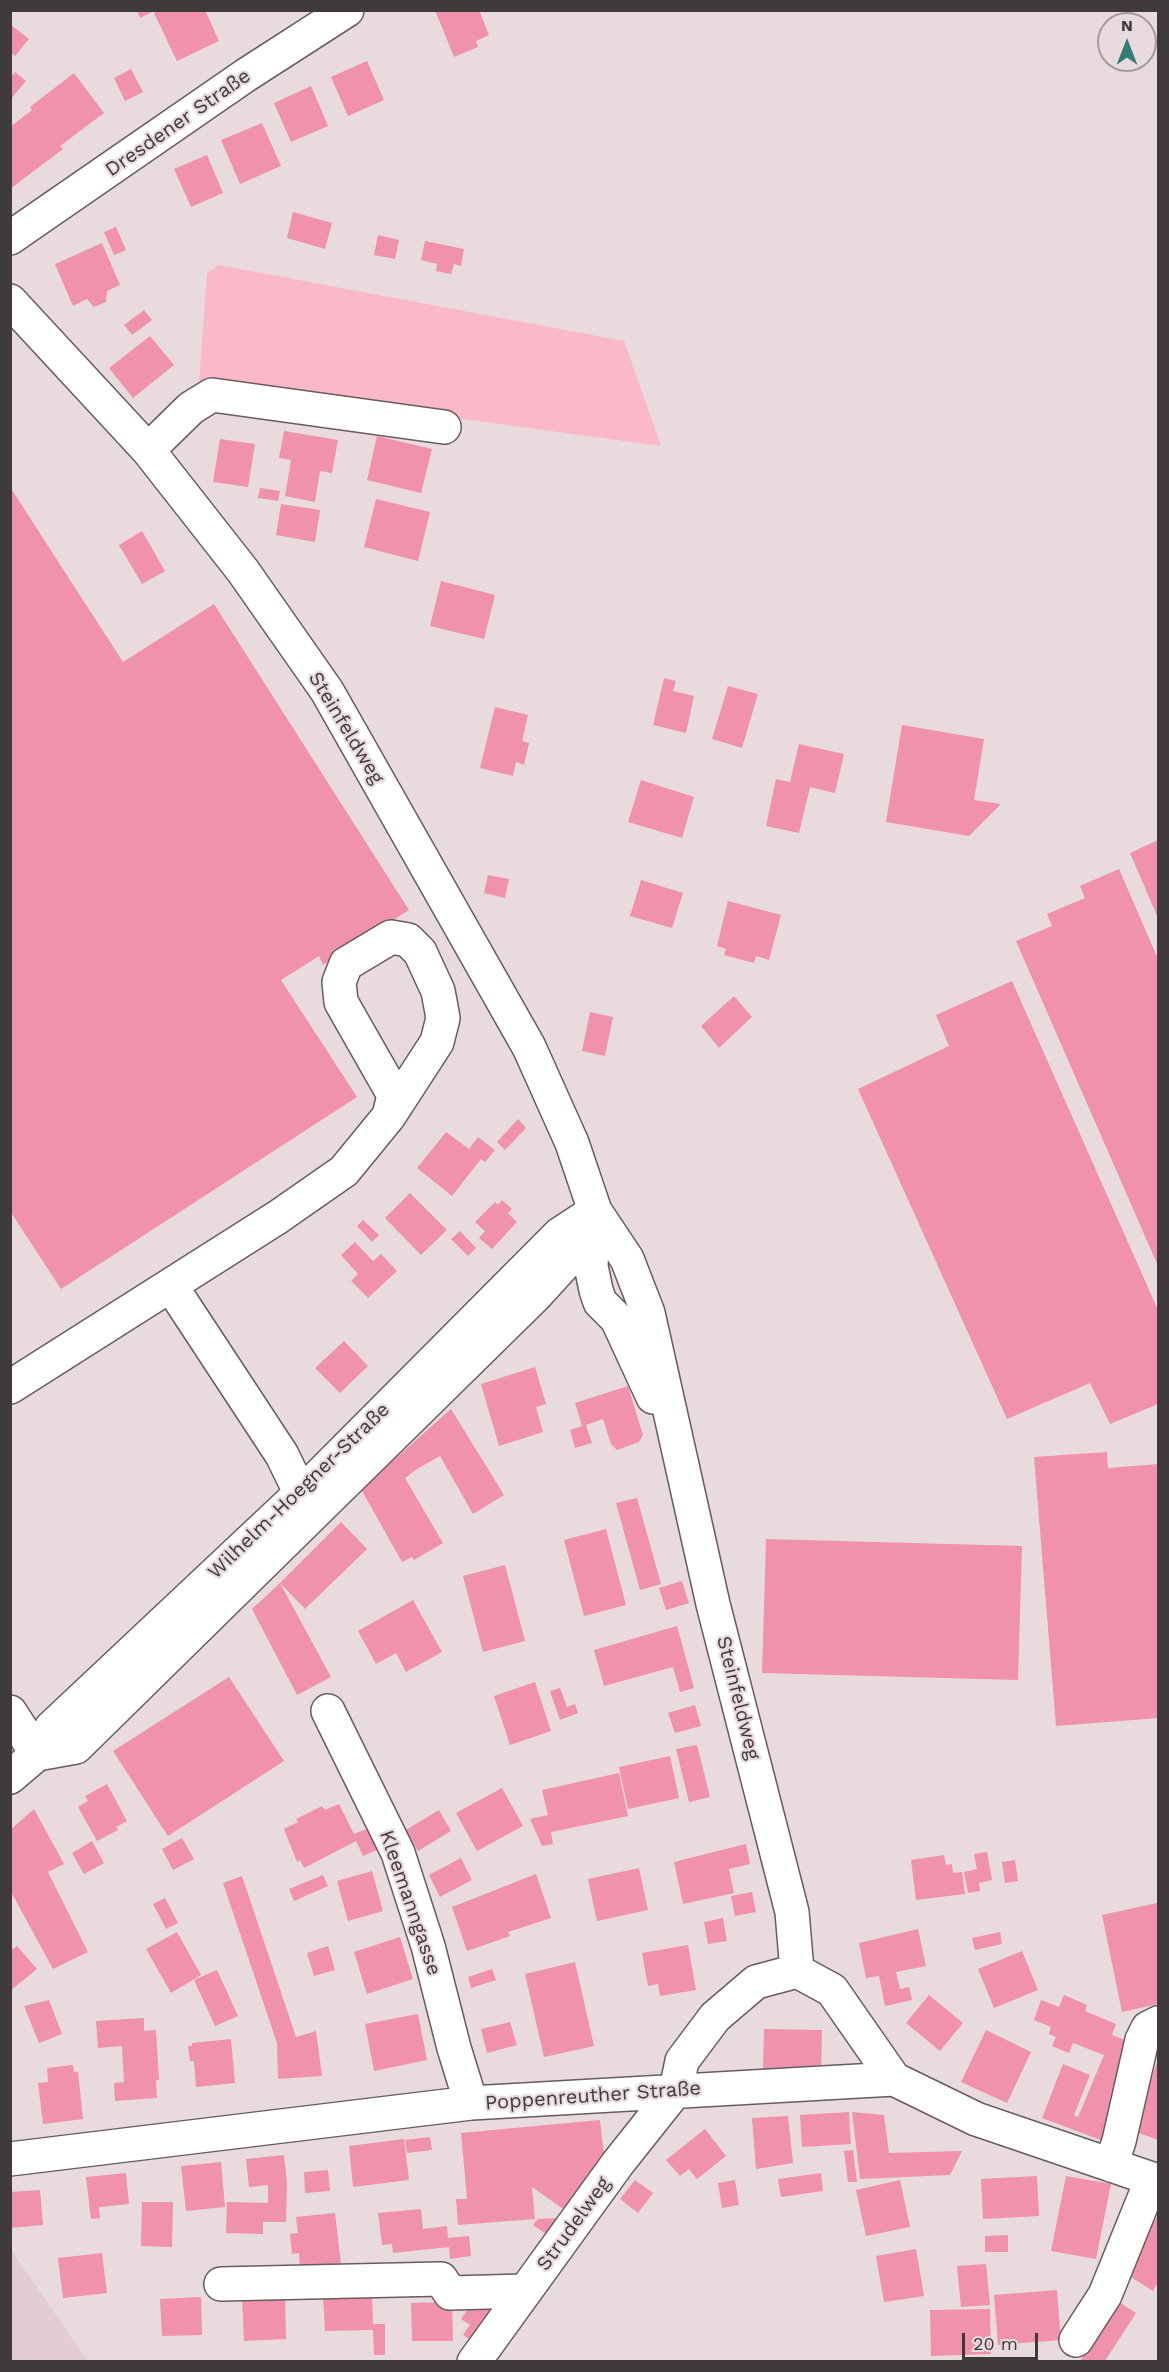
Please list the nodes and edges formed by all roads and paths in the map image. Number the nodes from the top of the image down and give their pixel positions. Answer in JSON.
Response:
{"nodes":[{"id":1,"x":347,"y":10,"type":"edge"},
{"id":2,"x":10,"y":238,"type":"edge"},
{"id":3,"x":10,"y":301,"type":"edge"},
{"id":4,"x":444,"y":428,"type":"dead end"},
{"id":5,"x":148,"y":450,"type":"junction"},
{"id":6,"x":389,"y":1116,"type":"junction"},
{"id":7,"x":595,"y":1211,"type":"junction"},
{"id":8,"x":171,"y":1286,"type":"junction"},
{"id":9,"x":10,"y":1387,"type":"edge"},
{"id":10,"x":317,"y":1488,"type":"junction"},
{"id":11,"x":328,"y":1711,"type":"dead end"},
{"id":12,"x":10,"y":1712,"type":"edge"},
{"id":13,"x":37,"y":1754,"type":"junction"},
{"id":14,"x":10,"y":1776,"type":"edge"},
{"id":15,"x":797,"y":1971,"type":"junction"},
{"id":16,"x":1158,"y":2023,"type":"edge"},
{"id":17,"x":894,"y":2079,"type":"junction"},
{"id":18,"x":676,"y":2090,"type":"junction"},
{"id":19,"x":471,"y":2103,"type":"junction"},
{"id":20,"x":10,"y":2159,"type":"edge"},
{"id":21,"x":1111,"y":2164,"type":"junction"},
{"id":22,"x":1155,"y":2180,"type":"edge"},
{"id":23,"x":221,"y":2284,"type":"dead end"},
{"id":24,"x":525,"y":2291,"type":"junction"},
{"id":25,"x":1076,"y":2340,"type":"dead end"},
{"id":26,"x":474,"y":2361,"type":"edge"}],
"edges":[{"from":1,"to":2,"type":"street","name":"Dresdener Straße"},
{"from":3,"to":5,"type":"street","name":"Steinfeldweg"},
{"from":4,"to":5,"type":"street"},
{"from":5,"to":7,"type":"street","name":"Steinfeldweg"},
{"from":6,"to":6,"type":"street"},
{"from":6,"to":8,"type":"street"},
{"from":7,"to":10,"type":"street","name":"Wilhelm-Hoegner-Straße"},
{"from":7,"to":15,"type":"street","name":"Steinfeldweg"},
{"from":8,"to":9,"type":"street"},
{"from":8,"to":10,"type":"street"},
{"from":10,"to":13,"type":"street","name":"Wilhelm-Hoegner-Straße"},
{"from":11,"to":19,"type":"street","name":"Kleemanngasse"},
{"from":12,"to":13,"type":"street"},
{"from":13,"to":14,"type":"street","name":"Wilhelm-Hoegner-Straße"},
{"from":15,"to":17,"type":"street"},
{"from":15,"to":18,"type":"street"},
{"from":16,"to":21,"type":"street"},
{"from":17,"to":18,"type":"street","name":"Poppenreuther Straße"},
{"from":17,"to":21,"type":"street","name":"Poppenreuther Straße"},
{"from":18,"to":19,"type":"street","name":"Poppenreuther Straße"},
{"from":18,"to":24,"type":"street","name":"Strudelweg"},
{"from":19,"to":20,"type":"street","name":"Poppenreuther Straße"},
{"from":21,"to":22,"type":"street","name":"Poppenreuther Straße"},
{"from":22,"to":25,"type":"street"},
{"from":23,"to":24,"type":"street"},
{"from":24,"to":26,"type":"street","name":"Strudelweg"}]}
